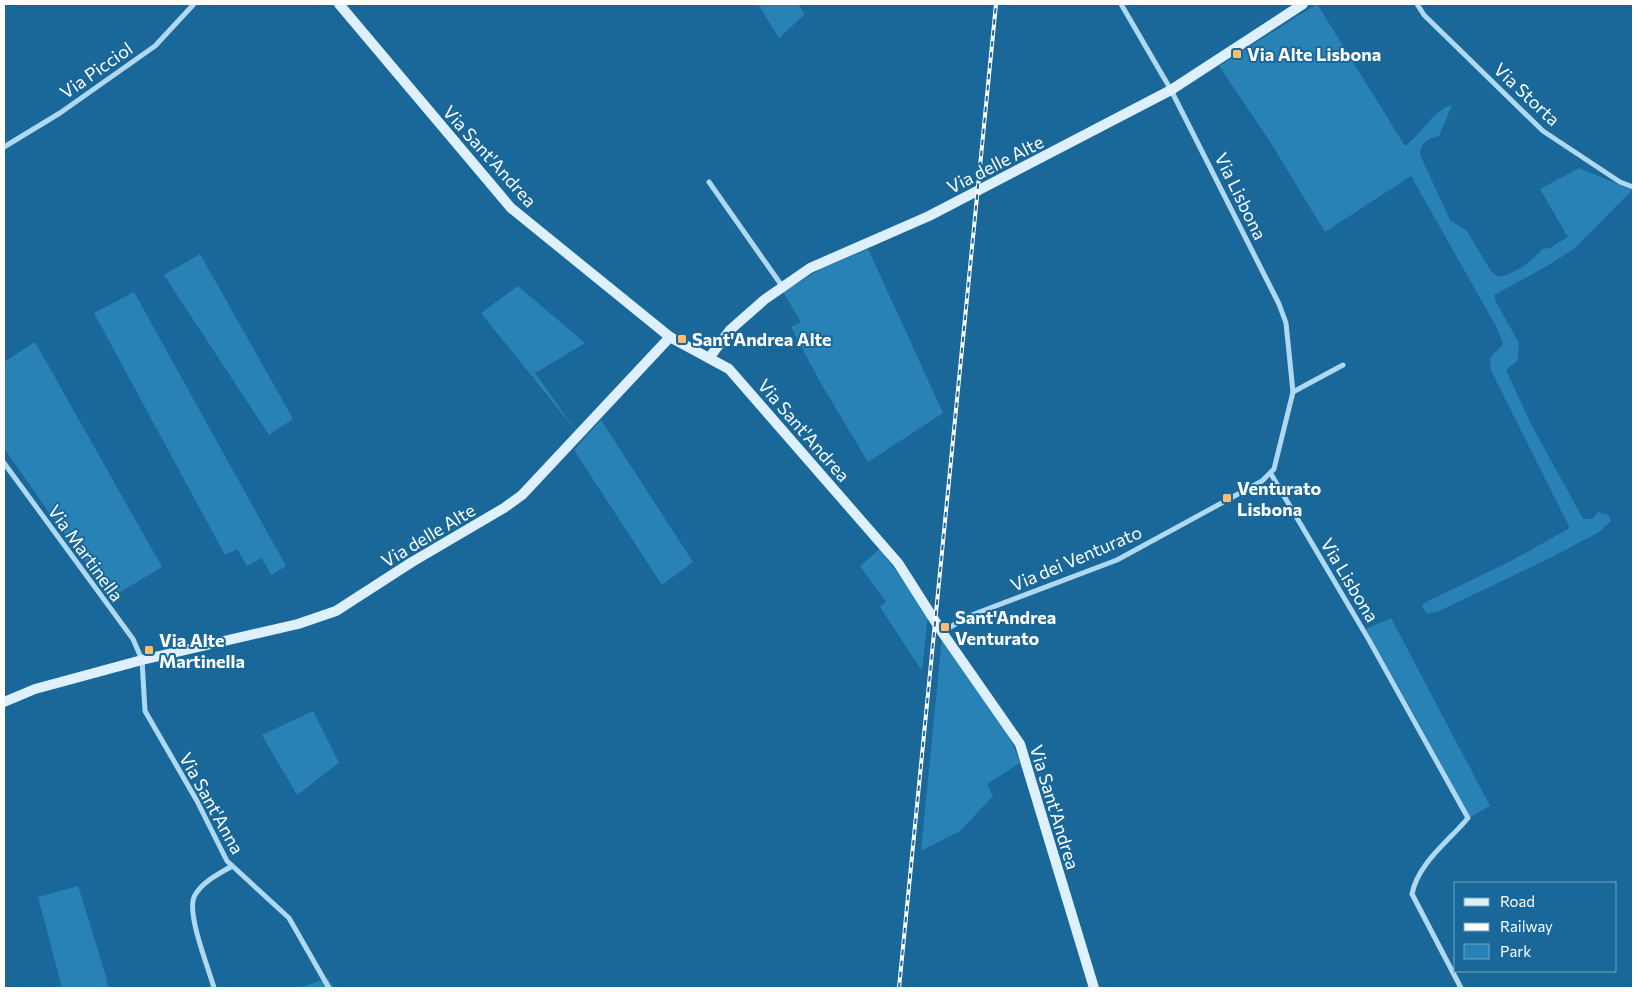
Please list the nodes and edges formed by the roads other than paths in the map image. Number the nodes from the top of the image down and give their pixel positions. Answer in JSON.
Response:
{"nodes":[{"id":1,"x":194,"y":4,"type":"edge"},
{"id":2,"x":339,"y":4,"type":"edge"},
{"id":3,"x":1121,"y":4,"type":"edge"},
{"id":4,"x":1303,"y":4,"type":"edge"},
{"id":5,"x":1417,"y":4,"type":"edge"},
{"id":6,"x":1171,"y":90,"type":"junction"},
{"id":7,"x":4,"y":147,"type":"edge"},
{"id":8,"x":709,"y":182,"type":"dead end"},
{"id":9,"x":1633,"y":187,"type":"edge"},
{"id":10,"x":782,"y":286,"type":"junction"},
{"id":11,"x":670,"y":337,"type":"junction"},
{"id":12,"x":709,"y":358,"type":"junction"},
{"id":13,"x":1343,"y":365,"type":"dead end"},
{"id":14,"x":1293,"y":392,"type":"junction"},
{"id":15,"x":4,"y":463,"type":"edge"},
{"id":16,"x":1271,"y":474,"type":"junction"},
{"id":17,"x":942,"y":632,"type":"junction"},
{"id":18,"x":142,"y":660,"type":"junction"},
{"id":19,"x":4,"y":702,"type":"edge"},
{"id":20,"x":232,"y":866,"type":"junction"},
{"id":21,"x":214,"y":988,"type":"edge"},
{"id":22,"x":329,"y":988,"type":"edge"},
{"id":23,"x":1094,"y":988,"type":"edge"},
{"id":24,"x":1461,"y":988,"type":"edge"}],
"edges":[{"from":1,"to":7,"type":"street","name":"Via Picciol"},
{"from":2,"to":11,"type":"street","name":"Via Sant'Andrea"},
{"from":3,"to":6,"type":"street","name":"Via Lisbona"},
{"from":4,"to":6,"type":"street","name":"Via delle Alte"},
{"from":5,"to":9,"type":"street","name":"Via Storta"},
{"from":6,"to":10,"type":"street","name":"Via delle Alte"},
{"from":6,"to":14,"type":"street","name":"Via Lisbona"},
{"from":8,"to":10,"type":"street"},
{"from":10,"to":12,"type":"street","name":"Via delle Alte"},
{"from":11,"to":12,"type":"street","name":"Via Sant'Andrea"},
{"from":11,"to":18,"type":"street","name":"Via delle Alte"},
{"from":12,"to":17,"type":"street","name":"Via Sant'Andrea"},
{"from":13,"to":14,"type":"street"},
{"from":14,"to":16,"type":"street","name":"Via Lisbona"},
{"from":15,"to":18,"type":"street","name":"Via Martinella"},
{"from":16,"to":17,"type":"street","name":"Via dei Venturato"},
{"from":16,"to":24,"type":"street","name":"Via Lisbona"},
{"from":17,"to":23,"type":"street","name":"Via Sant'Andrea"},
{"from":18,"to":19,"type":"street","name":"Via delle Alte"},
{"from":18,"to":20,"type":"street","name":"Via Sant'Anna"},
{"from":20,"to":21,"type":"street"},
{"from":20,"to":22,"type":"street","name":"Via Sant'Anna"}]}
